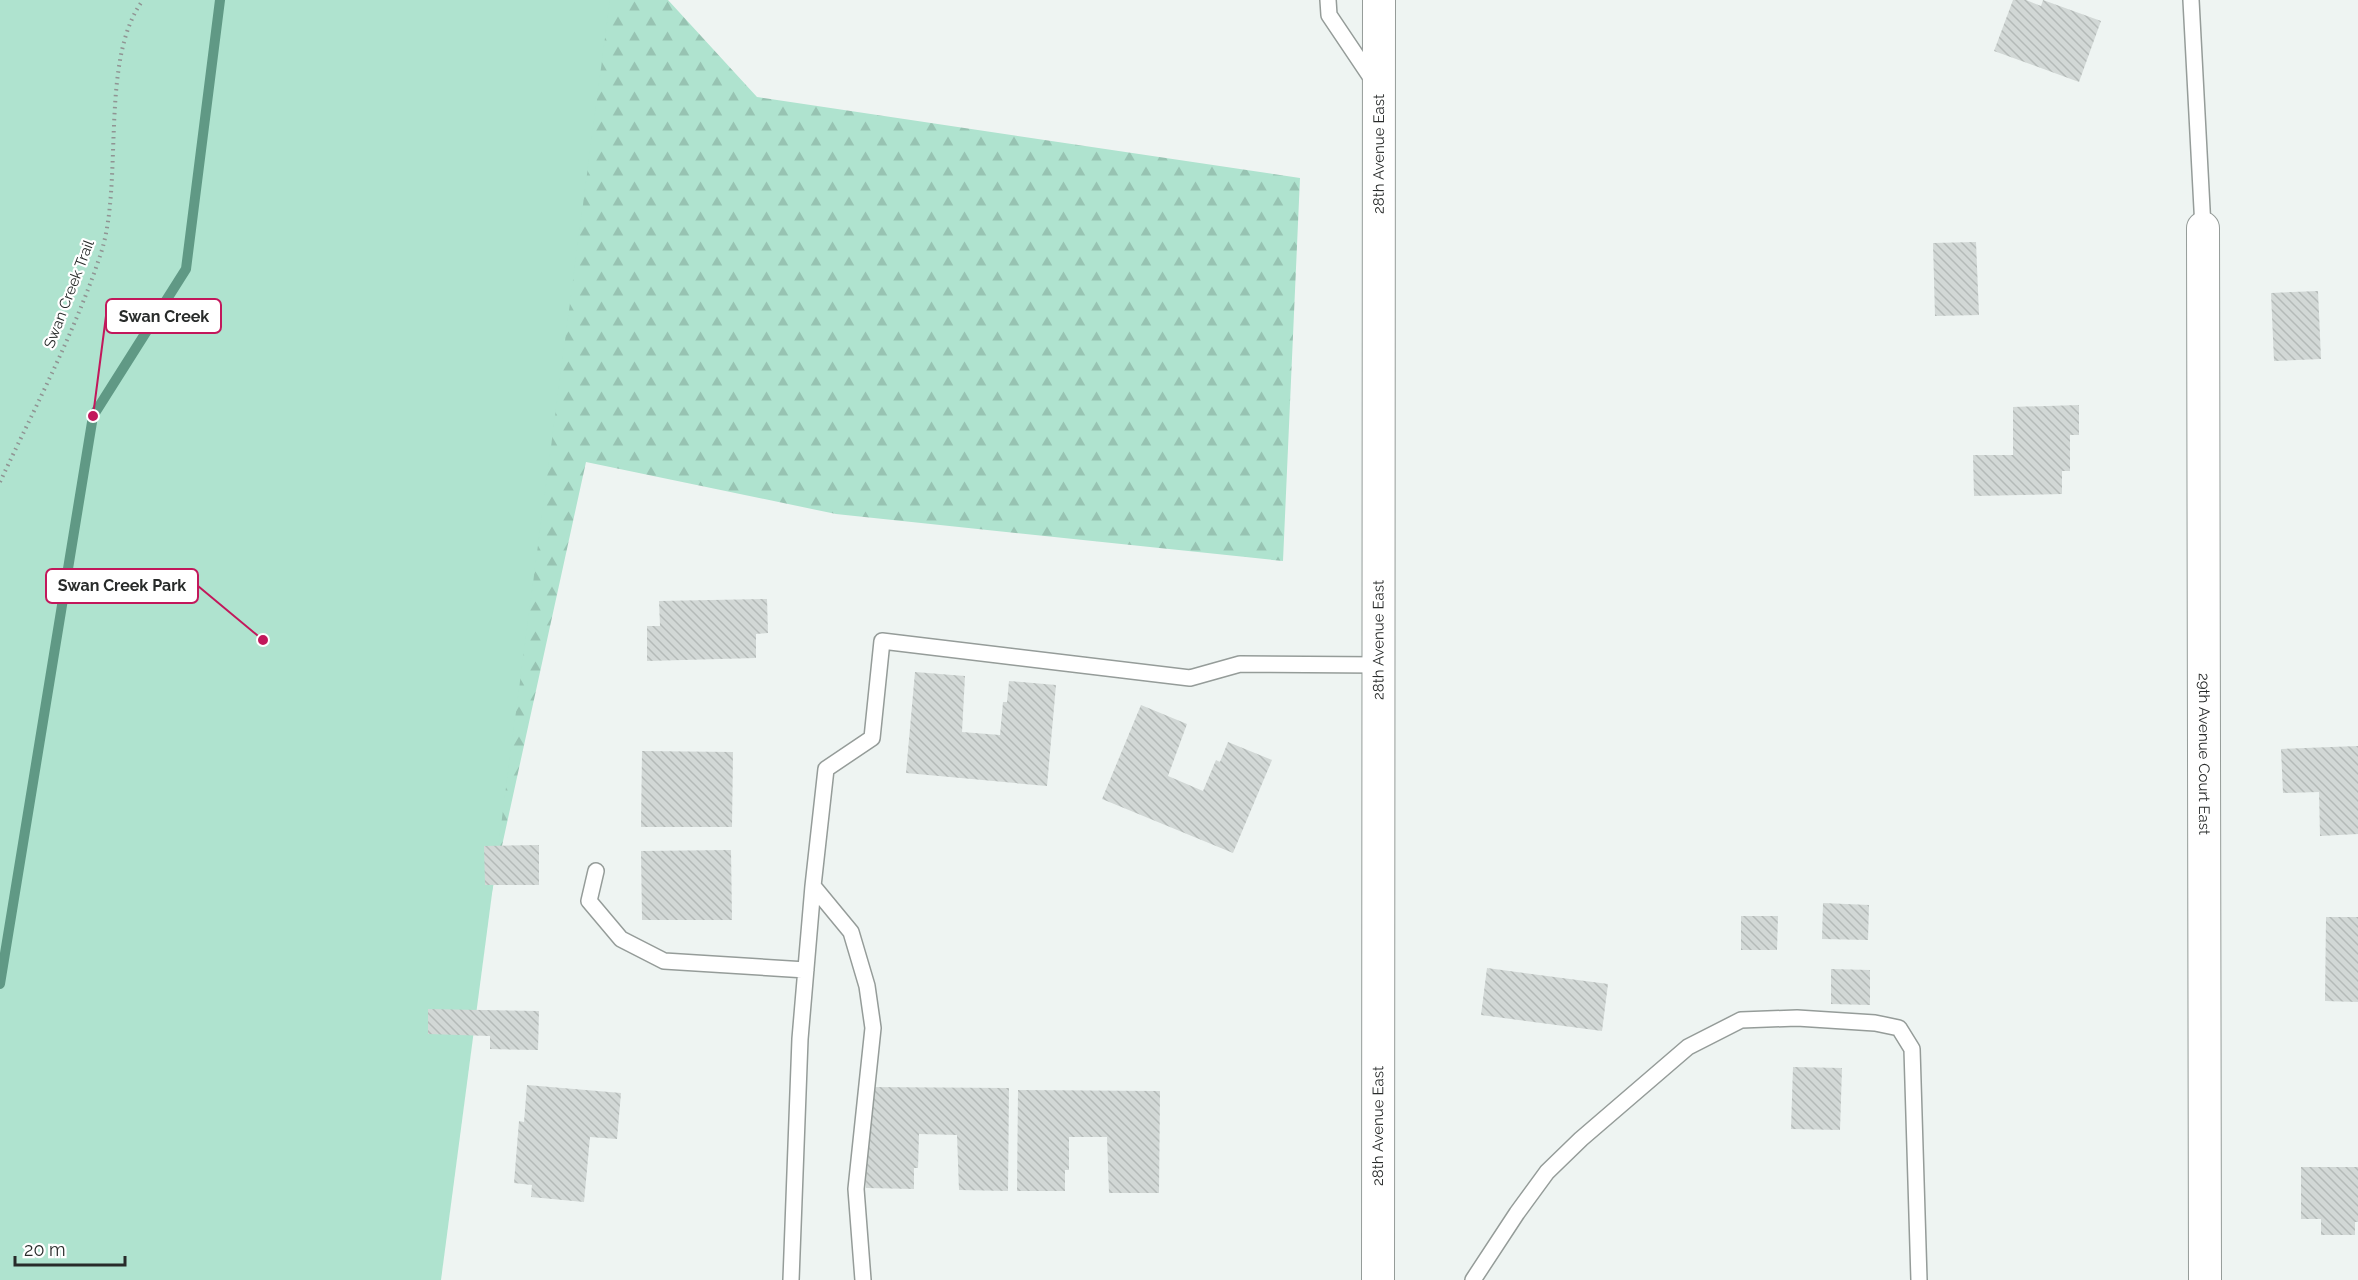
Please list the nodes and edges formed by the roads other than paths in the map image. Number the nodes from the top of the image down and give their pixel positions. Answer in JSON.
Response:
{"nodes":[{"id":1,"x":1328,"y":0,"type":"edge"},
{"id":2,"x":1379,"y":0,"type":"edge"},
{"id":3,"x":2191,"y":0,"type":"edge"},
{"id":4,"x":1379,"y":90,"type":"junction"},
{"id":5,"x":2204,"y":228,"type":"joint"},
{"id":6,"x":1379,"y":665,"type":"junction"},
{"id":7,"x":596,"y":871,"type":"dead end"},
{"id":8,"x":813,"y":886,"type":"junction"},
{"id":9,"x":806,"y":970,"type":"junction"},
{"id":10,"x":791,"y":1280,"type":"edge"},
{"id":11,"x":863,"y":1280,"type":"edge"},
{"id":12,"x":1378,"y":1280,"type":"edge"},
{"id":13,"x":1473,"y":1280,"type":"edge"},
{"id":14,"x":1919,"y":1280,"type":"edge"},
{"id":15,"x":2205,"y":1280,"type":"edge"}],
"edges":[{"from":1,"to":4,"type":"lane"},
{"from":2,"to":4,"type":"street","name":"28th Avenue East"},
{"from":3,"to":5,"type":"lane"},
{"from":4,"to":6,"type":"street","name":"28th Avenue East"},
{"from":5,"to":15,"type":"street","name":"29th Avenue Court East"},
{"from":6,"to":8,"type":"lane"},
{"from":6,"to":12,"type":"street","name":"28th Avenue East"},
{"from":7,"to":9,"type":"lane"},
{"from":8,"to":9,"type":"lane"},
{"from":8,"to":11,"type":"lane"},
{"from":9,"to":10,"type":"lane"},
{"from":13,"to":14,"type":"lane"}]}
